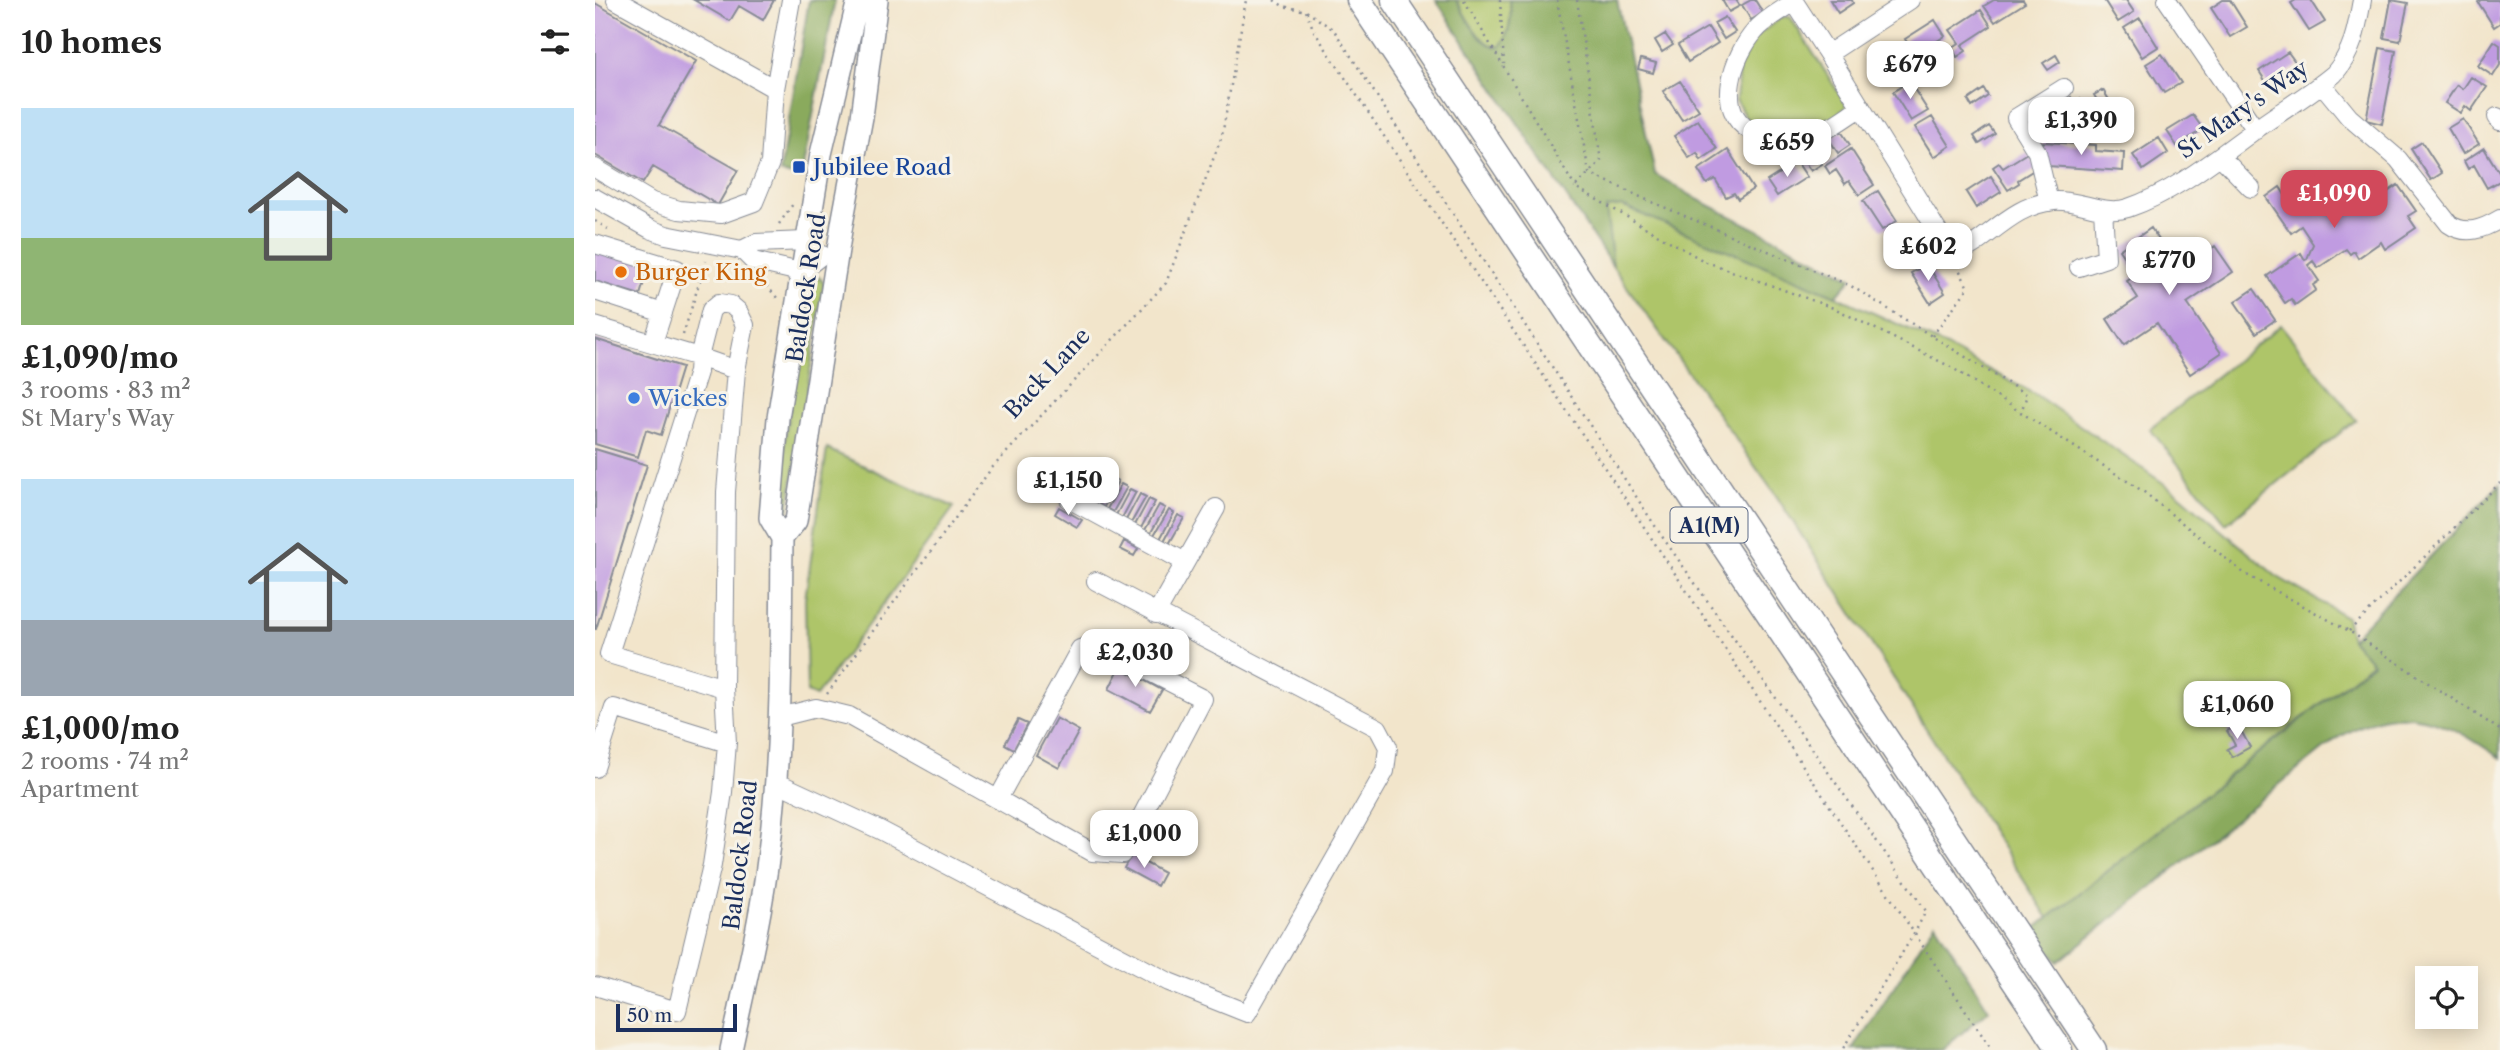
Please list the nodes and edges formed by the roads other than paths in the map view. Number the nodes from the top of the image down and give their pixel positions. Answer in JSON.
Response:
{"nodes":[{"id":1,"x":616,"y":0,"type":"edge"},
{"id":2,"x":792,"y":0,"type":"edge"},
{"id":3,"x":858,"y":0,"type":"edge"},
{"id":4,"x":877,"y":0,"type":"edge"},
{"id":5,"x":1359,"y":0,"type":"edge"},
{"id":6,"x":1394,"y":0,"type":"edge"},
{"id":7,"x":1910,"y":0,"type":"edge"},
{"id":8,"x":2167,"y":0,"type":"edge"},
{"id":9,"x":2362,"y":0,"type":"edge"},
{"id":10,"x":1793,"y":1,"type":"edge"},
{"id":11,"x":1828,"y":54,"type":"junction"},
{"id":12,"x":2322,"y":84,"type":"junction"},
{"id":13,"x":2064,"y":88,"type":"dead end"},
{"id":14,"x":775,"y":89,"type":"junction"},
{"id":15,"x":1861,"y":107,"type":"junction"},
{"id":16,"x":2256,"y":130,"type":"junction"},
{"id":17,"x":2220,"y":156,"type":"junction"},
{"id":18,"x":595,"y":168,"type":"edge"},
{"id":19,"x":2251,"y":188,"type":"dead end"},
{"id":20,"x":630,"y":189,"type":"junction"},
{"id":21,"x":595,"y":198,"type":"edge"},
{"id":22,"x":2049,"y":202,"type":"junction"},
{"id":23,"x":2103,"y":210,"type":"junction"},
{"id":24,"x":617,"y":212,"type":"junction"},
{"id":25,"x":2500,"y":219,"type":"edge"},
{"id":26,"x":595,"y":244,"type":"edge"},
{"id":27,"x":742,"y":250,"type":"junction"},
{"id":28,"x":821,"y":251,"type":"junction"},
{"id":29,"x":2079,"y":267,"type":"dead end"},
{"id":30,"x":800,"y":272,"type":"junction"},
{"id":31,"x":595,"y":291,"type":"edge"},
{"id":32,"x":663,"y":313,"type":"junction"},
{"id":33,"x":595,"y":326,"type":"edge"},
{"id":34,"x":653,"y":344,"type":"junction"},
{"id":35,"x":699,"y":357,"type":"junction"},
{"id":36,"x":736,"y":370,"type":"junction"},
{"id":37,"x":1069,"y":499,"type":"dead end"},
{"id":38,"x":1216,"y":508,"type":"dead end"},
{"id":39,"x":782,"y":538,"type":"junction"},
{"id":40,"x":1185,"y":562,"type":"junction"},
{"id":41,"x":1096,"y":581,"type":"dead end"},
{"id":42,"x":1156,"y":614,"type":"junction"},
{"id":43,"x":724,"y":688,"type":"junction"},
{"id":44,"x":779,"y":717,"type":"junction"},
{"id":45,"x":727,"y":743,"type":"junction"},
{"id":46,"x":595,"y":768,"type":"edge"},
{"id":47,"x":776,"y":782,"type":"junction"},
{"id":48,"x":998,"y":799,"type":"junction"},
{"id":49,"x":595,"y":986,"type":"edge"},
{"id":50,"x":731,"y":1050,"type":"edge"},
{"id":51,"x":2060,"y":1050,"type":"edge"},
{"id":52,"x":2094,"y":1050,"type":"edge"}],
"edges":[{"from":1,"to":14,"type":"street"},
{"from":2,"to":14,"type":"street"},
{"from":3,"to":28,"type":"main road","name":"Baldock Road"},
{"from":4,"to":28,"type":"main road","name":"Baldock Road"},
{"from":5,"to":51,"type":"highway","number":"A1(M)"},
{"from":6,"to":52,"type":"highway","number":"A1(M)"},
{"from":7,"to":11,"type":"street"},
{"from":8,"to":16,"type":"street"},
{"from":9,"to":12,"type":"street","name":"St Mary's Way"},
{"from":10,"to":11,"type":"street"},
{"from":10,"to":15,"type":"street"},
{"from":11,"to":15,"type":"street"},
{"from":12,"to":16,"type":"street","name":"St Mary's Way"},
{"from":12,"to":25,"type":"street"},
{"from":13,"to":22,"type":"street"},
{"from":14,"to":20,"type":"street"},
{"from":15,"to":22,"type":"street","name":"St Mary's Way"},
{"from":16,"to":17,"type":"street","name":"St Mary's Way"},
{"from":17,"to":19,"type":"street"},
{"from":17,"to":23,"type":"street","name":"St Mary's Way"},
{"from":18,"to":20,"type":"street"},
{"from":20,"to":24,"type":"street"},
{"from":21,"to":24,"type":"street"},
{"from":22,"to":23,"type":"street","name":"St Mary's Way"},
{"from":23,"to":29,"type":"street"},
{"from":24,"to":27,"type":"street"},
{"from":26,"to":32,"type":"street"},
{"from":27,"to":28,"type":"street"},
{"from":27,"to":30,"type":"street"},
{"from":28,"to":30,"type":"main road","name":"Baldock Road"},
{"from":28,"to":39,"type":"main road","name":"Baldock Road"},
{"from":30,"to":39,"type":"main road","name":"Baldock Road"},
{"from":31,"to":32,"type":"street"},
{"from":32,"to":34,"type":"street"},
{"from":33,"to":34,"type":"street"},
{"from":34,"to":35,"type":"street"},
{"from":35,"to":36,"type":"street"},
{"from":35,"to":36,"type":"street"},
{"from":35,"to":43,"type":"street"},
{"from":36,"to":43,"type":"street"},
{"from":37,"to":40,"type":"street"},
{"from":38,"to":40,"type":"street"},
{"from":39,"to":44,"type":"main road","name":"Baldock Road"},
{"from":40,"to":42,"type":"street"},
{"from":41,"to":42,"type":"street"},
{"from":42,"to":47,"type":"street"},
{"from":43,"to":45,"type":"street"},
{"from":44,"to":47,"type":"main road","name":"Baldock Road"},
{"from":44,"to":48,"type":"street"},
{"from":45,"to":46,"type":"street"},
{"from":45,"to":49,"type":"street"},
{"from":47,"to":50,"type":"main road","name":"Baldock Road"},
{"from":48,"to":48,"type":"street"}]}
